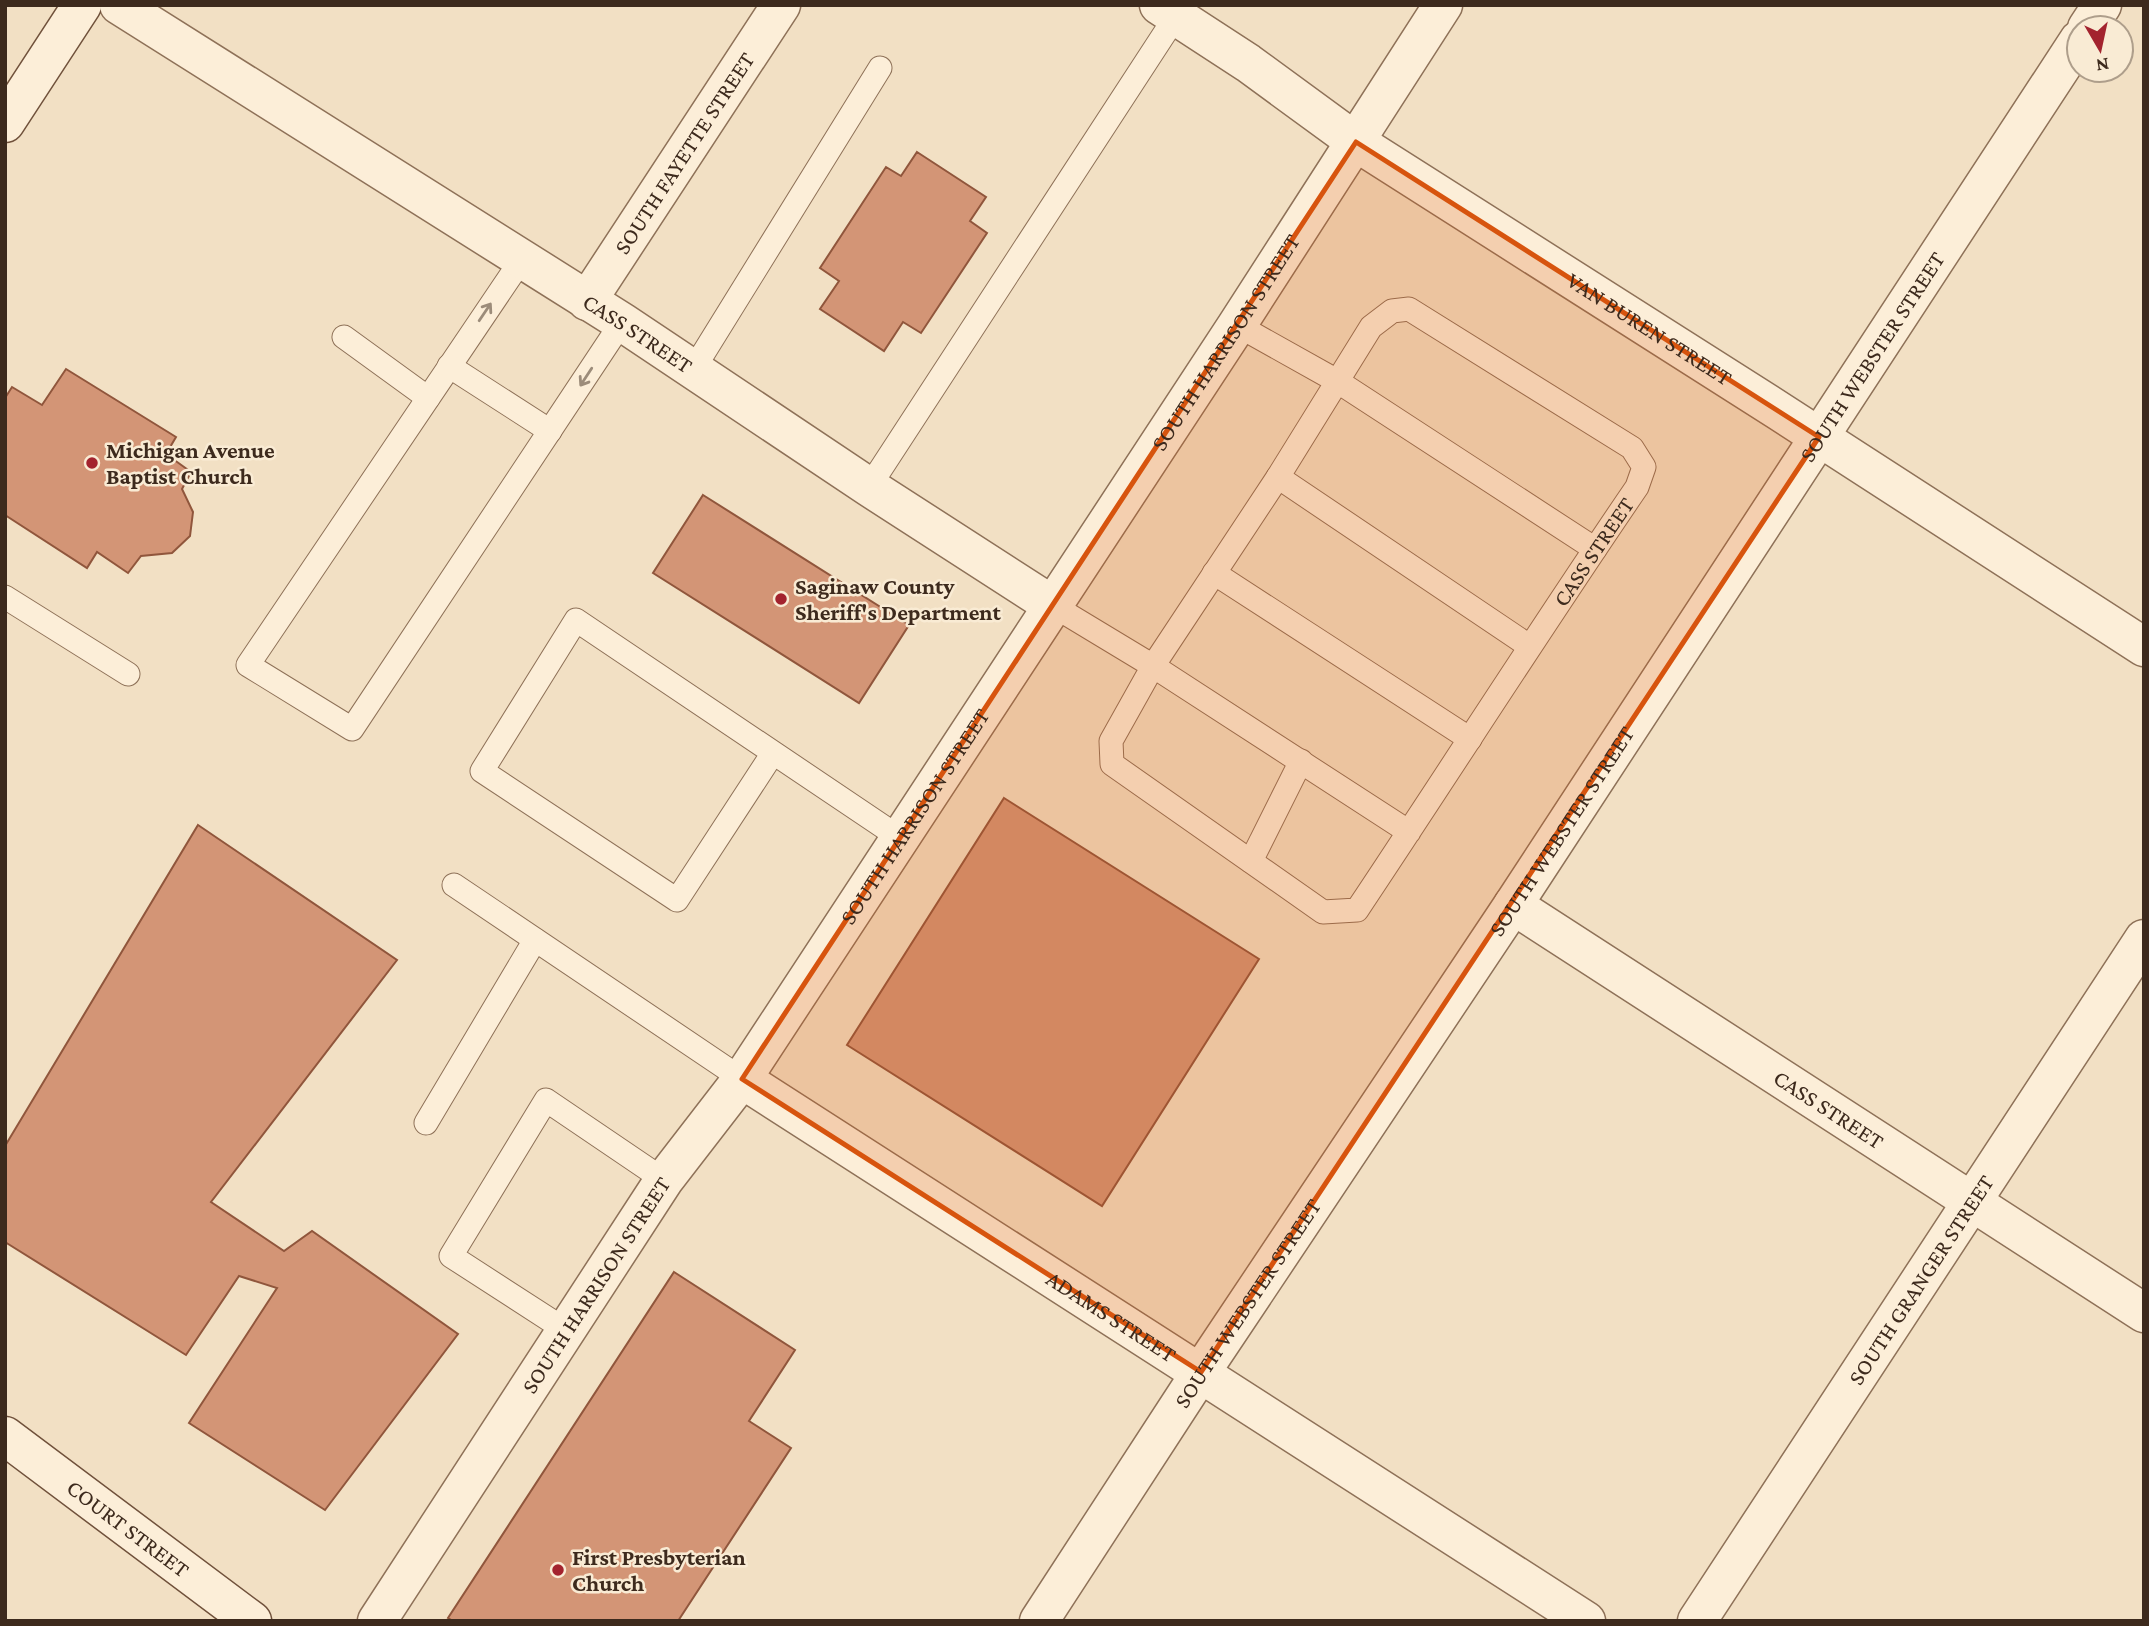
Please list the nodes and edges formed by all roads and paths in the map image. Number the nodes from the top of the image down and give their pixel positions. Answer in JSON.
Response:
{"nodes":[{"id":1,"x":82,"y":5,"type":"edge"},
{"id":2,"x":119,"y":5,"type":"edge"},
{"id":3,"x":781,"y":5,"type":"edge"},
{"id":4,"x":1443,"y":5,"type":"edge"},
{"id":5,"x":1167,"y":11,"type":"edge"},
{"id":6,"x":2065,"y":61,"type":"edge"},
{"id":7,"x":880,"y":68,"type":"dead end"},
{"id":8,"x":5,"y":123,"type":"edge"},
{"id":9,"x":1356,"y":142,"type":"junction"},
{"id":10,"x":522,"y":259,"type":"junction"},
{"id":11,"x":587,"y":301,"type":"junction"},
{"id":12,"x":622,"y":322,"type":"junction"},
{"id":13,"x":1237,"y":325,"type":"junction"},
{"id":14,"x":344,"y":337,"type":"dead end"},
{"id":15,"x":449,"y":366,"type":"junction"},
{"id":16,"x":693,"y":370,"type":"junction"},
{"id":17,"x":1337,"y":381,"type":"junction"},
{"id":18,"x":428,"y":398,"type":"junction"},
{"id":19,"x":550,"y":431,"type":"junction"},
{"id":20,"x":1819,"y":437,"type":"junction"},
{"id":21,"x":1278,"y":477,"type":"junction"},
{"id":22,"x":869,"y":487,"type":"junction"},
{"id":23,"x":1595,"y":549,"type":"junction"},
{"id":24,"x":1214,"y":573,"type":"junction"},
{"id":25,"x":5,"y":597,"type":"edge"},
{"id":26,"x":1052,"y":605,"type":"junction"},
{"id":27,"x":1529,"y":646,"type":"junction"},
{"id":28,"x":2144,"y":647,"type":"edge"},
{"id":29,"x":1153,"y":666,"type":"junction"},
{"id":30,"x":128,"y":674,"type":"dead end"},
{"id":31,"x":1470,"y":739,"type":"junction"},
{"id":32,"x":774,"y":753,"type":"junction"},
{"id":33,"x":1301,"y":761,"type":"junction"},
{"id":34,"x":1409,"y":832,"type":"junction"},
{"id":35,"x":900,"y":838,"type":"junction"},
{"id":36,"x":1251,"y":861,"type":"junction"},
{"id":37,"x":454,"y":885,"type":"dead end"},
{"id":38,"x":1513,"y":905,"type":"junction"},
{"id":39,"x":2144,"y":939,"type":"edge"},
{"id":40,"x":535,"y":940,"type":"junction"},
{"id":41,"x":742,"y":1079,"type":"junction"},
{"id":42,"x":426,"y":1123,"type":"dead end"},
{"id":43,"x":664,"y":1180,"type":"junction"},
{"id":44,"x":1970,"y":1201,"type":"junction"},
{"id":45,"x":2144,"y":1314,"type":"edge"},
{"id":46,"x":567,"y":1331,"type":"junction"},
{"id":47,"x":1201,"y":1372,"type":"junction"},
{"id":48,"x":5,"y":1436,"type":"edge"},
{"id":49,"x":252,"y":1621,"type":"edge"},
{"id":50,"x":377,"y":1621,"type":"edge"},
{"id":51,"x":1039,"y":1621,"type":"edge"},
{"id":52,"x":1586,"y":1621,"type":"edge"},
{"id":53,"x":1697,"y":1621,"type":"edge"}],
"edges":[{"from":1,"to":8,"type":"street"},
{"from":2,"to":10,"type":"street","name":"CASS STREET"},
{"from":3,"to":11,"type":"street","name":"SOUTH FAYETTE STREET"},
{"from":4,"to":9,"type":"street","name":"SOUTH HARRISON STREET"},
{"from":5,"to":9,"type":"street","name":"VAN BUREN STREET"},
{"from":5,"to":22,"type":"lane"},
{"from":6,"to":20,"type":"street","name":"SOUTH WEBSTER STREET"},
{"from":7,"to":16,"type":"lane"},
{"from":9,"to":13,"type":"street","name":"SOUTH HARRISON STREET"},
{"from":9,"to":20,"type":"street","name":"VAN BUREN STREET"},
{"from":10,"to":11,"type":"street","name":"CASS STREET"},
{"from":15,"to":10,"type":"lane","one_way":true},
{"from":11,"to":12,"type":"street","name":"CASS STREET"},
{"from":12,"to":16,"type":"street","name":"CASS STREET"},
{"from":12,"to":19,"type":"lane","one_way":true},
{"from":13,"to":17,"type":"lane"},
{"from":13,"to":26,"type":"street","name":"SOUTH HARRISON STREET"},
{"from":14,"to":18,"type":"lane"},
{"from":15,"to":18,"type":"lane"},
{"from":15,"to":19,"type":"lane"},
{"from":16,"to":22,"type":"street","name":"CASS STREET"},
{"from":17,"to":21,"type":"lane","name":"CASS STREET"},
{"from":17,"to":23,"type":"lane"},
{"from":17,"to":23,"type":"lane","name":"CASS STREET"},
{"from":18,"to":19,"type":"lane"},
{"from":20,"to":28,"type":"street","name":"VAN BUREN STREET"},
{"from":20,"to":38,"type":"street","name":"SOUTH WEBSTER STREET"},
{"from":21,"to":24,"type":"lane","name":"CASS STREET"},
{"from":21,"to":27,"type":"lane"},
{"from":22,"to":26,"type":"street","name":"CASS STREET"},
{"from":23,"to":27,"type":"lane","name":"CASS STREET"},
{"from":24,"to":29,"type":"lane","name":"CASS STREET"},
{"from":24,"to":31,"type":"lane"},
{"from":25,"to":30,"type":"lane"},
{"from":26,"to":29,"type":"lane","name":"CASS STREET"},
{"from":26,"to":35,"type":"street","name":"SOUTH HARRISON STREET"},
{"from":27,"to":31,"type":"lane","name":"CASS STREET"},
{"from":29,"to":33,"type":"lane"},
{"from":29,"to":36,"type":"lane","name":"CASS STREET"},
{"from":31,"to":34,"type":"lane","name":"CASS STREET"},
{"from":32,"to":32,"type":"lane"},
{"from":32,"to":35,"type":"lane"},
{"from":33,"to":34,"type":"lane"},
{"from":33,"to":36,"type":"lane"},
{"from":34,"to":36,"type":"lane","name":"CASS STREET"},
{"from":35,"to":41,"type":"street","name":"SOUTH HARRISON STREET"},
{"from":37,"to":40,"type":"lane"},
{"from":38,"to":44,"type":"street","name":"CASS STREET"},
{"from":38,"to":47,"type":"street","name":"SOUTH WEBSTER STREET"},
{"from":39,"to":44,"type":"street","name":"SOUTH GRANGER STREET"},
{"from":40,"to":41,"type":"lane"},
{"from":40,"to":42,"type":"lane"},
{"from":41,"to":43,"type":"street","name":"SOUTH HARRISON STREET"},
{"from":41,"to":47,"type":"street","name":"ADAMS STREET"},
{"from":43,"to":46,"type":"street","name":"SOUTH HARRISON STREET"},
{"from":43,"to":46,"type":"lane"},
{"from":44,"to":45,"type":"street","name":"CASS STREET"},
{"from":44,"to":53,"type":"street","name":"SOUTH GRANGER STREET"},
{"from":46,"to":50,"type":"street","name":"SOUTH HARRISON STREET"},
{"from":47,"to":51,"type":"street","name":"SOUTH WEBSTER STREET"},
{"from":47,"to":52,"type":"street","name":"ADAMS STREET"},
{"from":48,"to":49,"type":"street","name":"COURT STREET"}]}
